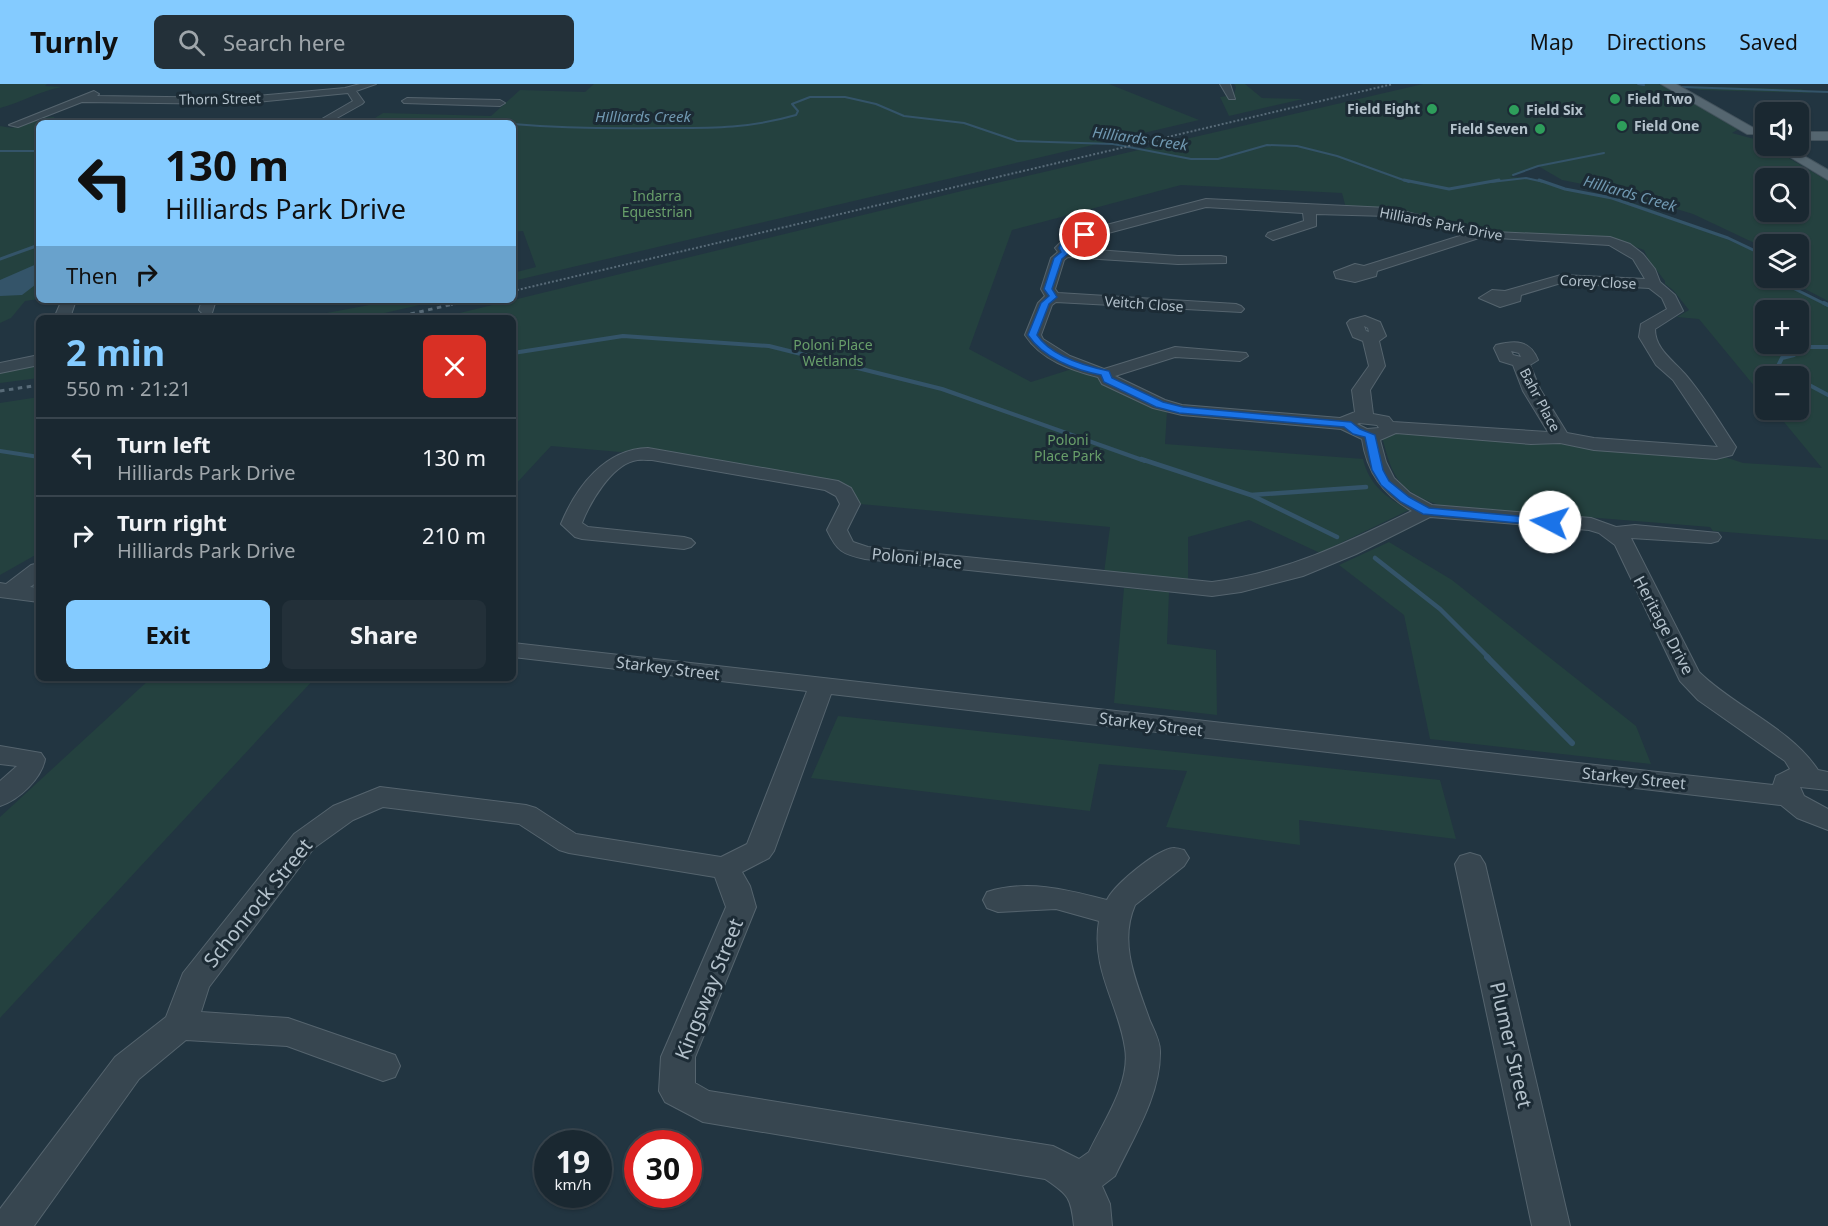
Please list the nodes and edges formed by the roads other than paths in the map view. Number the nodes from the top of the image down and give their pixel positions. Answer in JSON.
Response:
{"nodes":[{"id":1,"x":370,"y":84,"type":"edge"},
{"id":2,"x":1225,"y":84,"type":"edge"},
{"id":3,"x":1667,"y":84,"type":"edge"},
{"id":4,"x":110,"y":88,"type":"dead end"},
{"id":5,"x":354,"y":89,"type":"junction"},
{"id":6,"x":466,"y":90,"type":"dead end"},
{"id":7,"x":1232,"y":97,"type":"dead end"},
{"id":8,"x":81,"y":99,"type":"junction"},
{"id":9,"x":407,"y":101,"type":"dead end"},
{"id":10,"x":448,"y":101,"type":"junction"},
{"id":11,"x":500,"y":103,"type":"dead end"},
{"id":12,"x":326,"y":120,"type":"edge"},
{"id":13,"x":15,"y":125,"type":"dead end"},
{"id":14,"x":1755,"y":130,"type":"edge"},
{"id":15,"x":1755,"y":133,"type":"edge"},
{"id":16,"x":1755,"y":136,"type":"edge"},
{"id":17,"x":1809,"y":136,"type":"edge"},
{"id":18,"x":1828,"y":136,"type":"edge"},
{"id":19,"x":1795,"y":156,"type":"edge"},
{"id":20,"x":1828,"y":176,"type":"edge"},
{"id":21,"x":1309,"y":210,"type":"junction"},
{"id":22,"x":1274,"y":232,"type":"dead end"},
{"id":23,"x":1478,"y":234,"type":"junction"},
{"id":24,"x":1065,"y":253,"type":"junction"},
{"id":25,"x":1221,"y":260,"type":"dead end"},
{"id":26,"x":1367,"y":270,"type":"dead end"},
{"id":27,"x":1653,"y":284,"type":"junction"},
{"id":28,"x":1510,"y":294,"type":"dead end"},
{"id":29,"x":1053,"y":297,"type":"junction"},
{"id":30,"x":1236,"y":308,"type":"dead end"},
{"id":31,"x":1370,"y":337,"type":"dead end"},
{"id":32,"x":1239,"y":355,"type":"dead end"},
{"id":33,"x":36,"y":361,"type":"edge"},
{"id":34,"x":1520,"y":362,"type":"dead end"},
{"id":35,"x":0,"y":368,"type":"edge"},
{"id":36,"x":1105,"y":374,"type":"junction"},
{"id":37,"x":1375,"y":426,"type":"junction"},
{"id":38,"x":1560,"y":437,"type":"junction"},
{"id":39,"x":1427,"y":511,"type":"junction"},
{"id":40,"x":1614,"y":533,"type":"junction"},
{"id":41,"x":1712,"y":537,"type":"dead end"},
{"id":42,"x":684,"y":543,"type":"dead end"},
{"id":43,"x":36,"y":572,"type":"edge"},
{"id":44,"x":5,"y":591,"type":"edge"},
{"id":45,"x":36,"y":595,"type":"edge"},
{"id":46,"x":516,"y":650,"type":"edge"},
{"id":47,"x":822,"y":686,"type":"junction"},
{"id":48,"x":0,"y":754,"type":"edge"},
{"id":49,"x":1818,"y":778,"type":"edge"},
{"id":50,"x":0,"y":796,"type":"edge"},
{"id":51,"x":1789,"y":796,"type":"junction"},
{"id":52,"x":1828,"y":820,"type":"edge"},
{"id":53,"x":1174,"y":858,"type":"dead end"},
{"id":54,"x":1470,"y":864,"type":"dead end"},
{"id":55,"x":724,"y":868,"type":"junction"},
{"id":56,"x":998,"y":900,"type":"dead end"},
{"id":57,"x":1116,"y":914,"type":"junction"},
{"id":58,"x":180,"y":1025,"type":"junction"},
{"id":59,"x":383,"y":1066,"type":"dead end"},
{"id":60,"x":1080,"y":1181,"type":"junction"},
{"id":61,"x":11,"y":1226,"type":"edge"},
{"id":62,"x":1093,"y":1226,"type":"edge"},
{"id":63,"x":1551,"y":1226,"type":"edge"}],
"edges":[{"from":1,"to":5,"type":"street","name":"Thorn Street"},
{"from":2,"to":7,"type":"street"},
{"from":3,"to":14,"type":"main road"},
{"from":4,"to":8,"type":"street"},
{"from":5,"to":8,"type":"street","name":"Thorn Street"},
{"from":5,"to":12,"type":"street"},
{"from":6,"to":10,"type":"street"},
{"from":8,"to":13,"type":"street"},
{"from":9,"to":10,"type":"street"},
{"from":10,"to":11,"type":"street"},
{"from":15,"to":16,"type":"main road"},
{"from":17,"to":18,"type":"main road"},
{"from":19,"to":20,"type":"main road"},
{"from":21,"to":22,"type":"street"},
{"from":21,"to":23,"type":"street","name":"Hilliards Park Drive"},
{"from":21,"to":24,"type":"street","name":"Hilliards Park Drive"},
{"from":23,"to":26,"type":"street"},
{"from":23,"to":27,"type":"street","name":"Hilliards Park Drive"},
{"from":24,"to":25,"type":"street"},
{"from":24,"to":29,"type":"street","name":"Hilliards Park Drive"},
{"from":27,"to":28,"type":"street","name":"Corey Close"},
{"from":27,"to":38,"type":"street","name":"Hilliards Park Drive"},
{"from":29,"to":30,"type":"street","name":"Veitch Close"},
{"from":29,"to":36,"type":"street","name":"Hilliards Park Drive"},
{"from":31,"to":37,"type":"street"},
{"from":32,"to":36,"type":"street"},
{"from":33,"to":35,"type":"street"},
{"from":34,"to":38,"type":"street","name":"Bahr Place"},
{"from":36,"to":37,"type":"street","name":"Hilliards Park Drive"},
{"from":37,"to":38,"type":"street","name":"Hilliards Park Drive"},
{"from":37,"to":39,"type":"street"},
{"from":39,"to":40,"type":"street"},
{"from":39,"to":42,"type":"street","name":"Poloni Place"},
{"from":40,"to":41,"type":"street"},
{"from":40,"to":49,"type":"street","name":"Heritage Drive"},
{"from":43,"to":44,"type":"street"},
{"from":44,"to":45,"type":"street"},
{"from":46,"to":47,"type":"street","name":"Starkey Street"},
{"from":47,"to":51,"type":"street","name":"Starkey Street"},
{"from":47,"to":55,"type":"street"},
{"from":48,"to":50,"type":"street"},
{"from":49,"to":51,"type":"street"},
{"from":51,"to":52,"type":"street"},
{"from":53,"to":57,"type":"street"},
{"from":54,"to":63,"type":"street","name":"Plumer Street"},
{"from":55,"to":58,"type":"street","name":"Schonrock Street"},
{"from":55,"to":60,"type":"street","name":"Kingsway Street"},
{"from":56,"to":57,"type":"street"},
{"from":57,"to":60,"type":"street"},
{"from":58,"to":59,"type":"street"},
{"from":58,"to":61,"type":"street"},
{"from":60,"to":62,"type":"street"}]}
